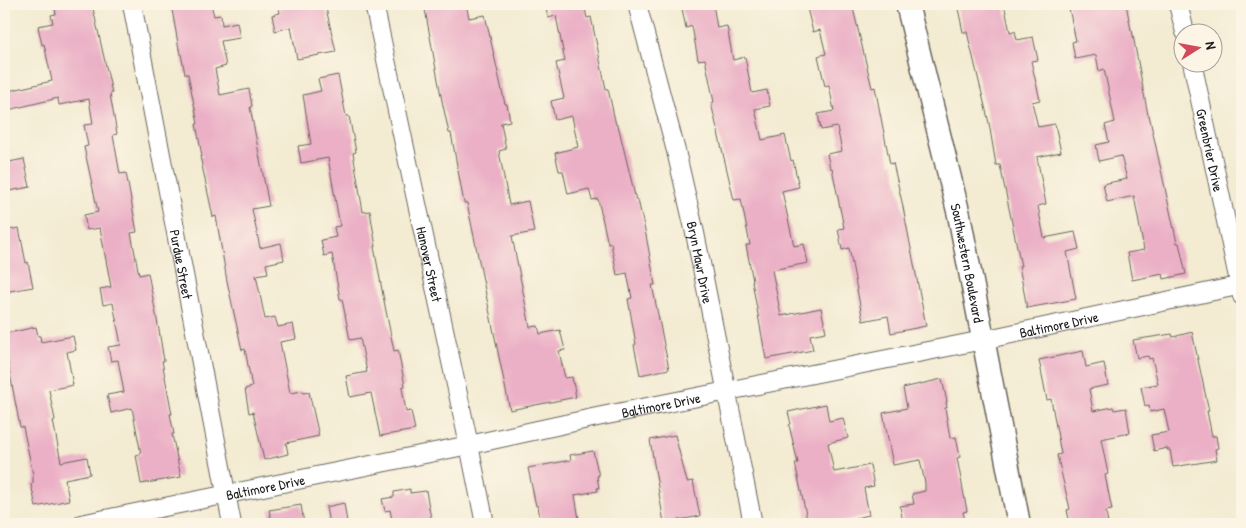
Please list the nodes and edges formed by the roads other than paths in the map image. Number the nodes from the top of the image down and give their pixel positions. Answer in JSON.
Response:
{"nodes":[{"id":1,"x":132,"y":4,"type":"edge"},
{"id":2,"x":374,"y":4,"type":"edge"},
{"id":3,"x":637,"y":4,"type":"edge"},
{"id":4,"x":907,"y":4,"type":"edge"},
{"id":5,"x":1178,"y":4,"type":"edge"},
{"id":6,"x":1182,"y":22,"type":"edge"},
{"id":7,"x":1194,"y":72,"type":"edge"},
{"id":8,"x":1242,"y":289,"type":"edge"},
{"id":9,"x":983,"y":340,"type":"junction"},
{"id":10,"x":726,"y":391,"type":"junction"},
{"id":11,"x":469,"y":445,"type":"junction"},
{"id":12,"x":226,"y":494,"type":"junction"},
{"id":13,"x":81,"y":524,"type":"edge"},
{"id":14,"x":232,"y":524,"type":"edge"},
{"id":15,"x":485,"y":524,"type":"edge"},
{"id":16,"x":753,"y":524,"type":"edge"},
{"id":17,"x":1019,"y":524,"type":"edge"}],
"edges":[{"from":1,"to":12,"type":"street","name":"Purdue Street"},
{"from":2,"to":11,"type":"street","name":"Hanover Street"},
{"from":3,"to":10,"type":"street","name":"Bryn Mawr Drive"},
{"from":4,"to":9,"type":"street","name":"Southwestern Boulevard"},
{"from":5,"to":6,"type":"street"},
{"from":7,"to":8,"type":"street","name":"Greenbrier Drive"},
{"from":8,"to":9,"type":"street","name":"Baltimore Drive"},
{"from":9,"to":10,"type":"street","name":"Baltimore Drive"},
{"from":9,"to":17,"type":"street","name":"Southwestern Boulevard"},
{"from":10,"to":11,"type":"street","name":"Baltimore Drive"},
{"from":10,"to":16,"type":"street","name":"Bryn Mawr Drive"},
{"from":11,"to":12,"type":"street","name":"Baltimore Drive"},
{"from":11,"to":15,"type":"street","name":"Hanover Street"},
{"from":12,"to":13,"type":"street","name":"Baltimore Drive"},
{"from":12,"to":14,"type":"street","name":"Purdue Street"}]}
